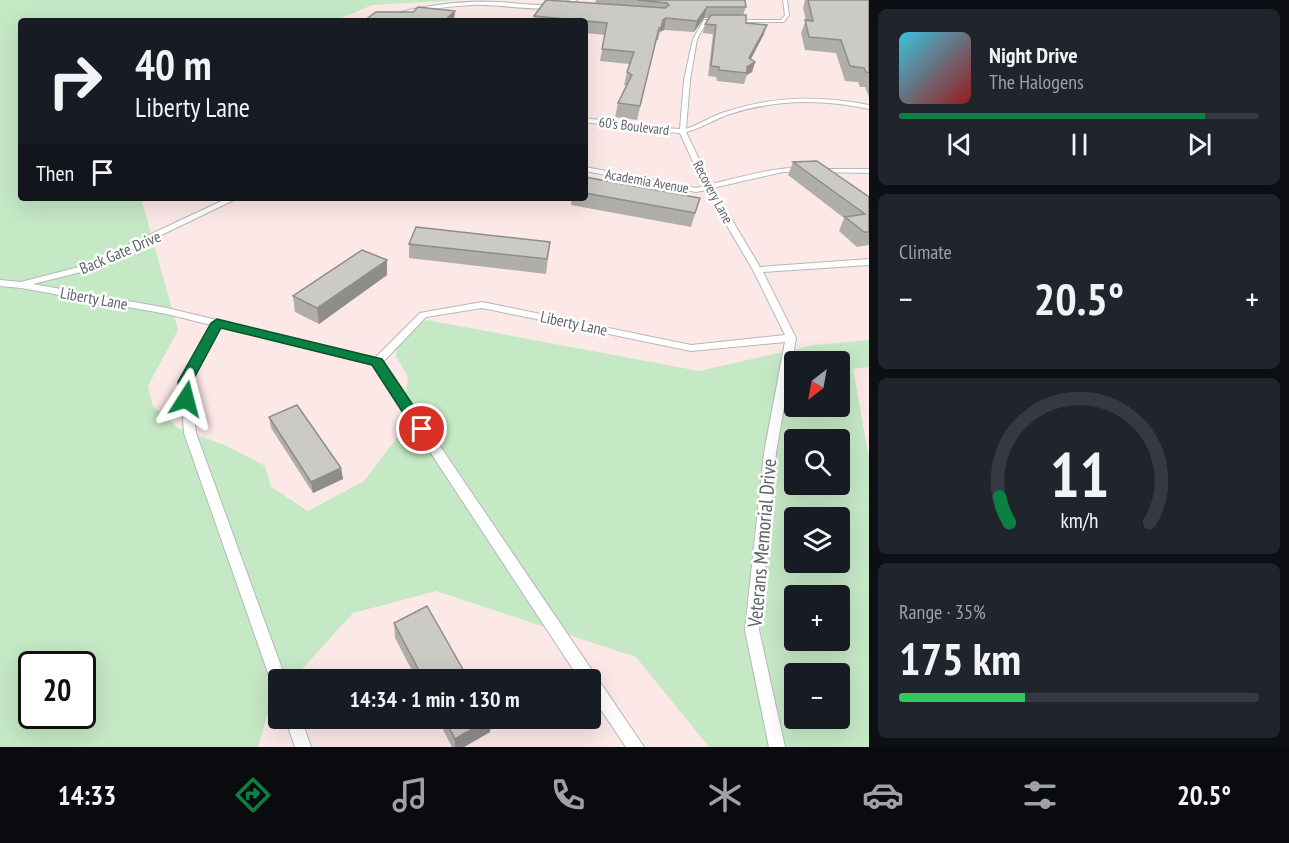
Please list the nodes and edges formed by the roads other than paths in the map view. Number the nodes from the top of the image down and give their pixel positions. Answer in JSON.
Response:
{"nodes":[{"id":1,"x":575,"y":0,"type":"edge"},
{"id":2,"x":740,"y":0,"type":"edge"},
{"id":3,"x":770,"y":0,"type":"edge"},
{"id":4,"x":785,"y":0,"type":"edge"},
{"id":5,"x":548,"y":6,"type":"junction"},
{"id":6,"x":571,"y":8,"type":"edge"},
{"id":7,"x":387,"y":18,"type":"edge"},
{"id":8,"x":869,"y":107,"type":"edge"},
{"id":9,"x":588,"y":120,"type":"edge"},
{"id":10,"x":683,"y":132,"type":"junction"},
{"id":11,"x":588,"y":170,"type":"edge"},
{"id":12,"x":869,"y":171,"type":"edge"},
{"id":13,"x":708,"y":188,"type":"junction"},
{"id":14,"x":228,"y":201,"type":"edge"},
{"id":15,"x":869,"y":262,"type":"edge"},
{"id":16,"x":757,"y":270,"type":"junction"},
{"id":17,"x":0,"y":283,"type":"edge"},
{"id":18,"x":21,"y":285,"type":"junction"},
{"id":19,"x":217,"y":323,"type":"junction"},
{"id":20,"x":791,"y":339,"type":"junction"},
{"id":21,"x":377,"y":362,"type":"junction"},
{"id":22,"x":275,"y":669,"type":"edge"},
{"id":23,"x":584,"y":669,"type":"edge"},
{"id":24,"x":601,"y":695,"type":"edge"},
{"id":25,"x":296,"y":729,"type":"edge"},
{"id":26,"x":303,"y":747,"type":"edge"},
{"id":27,"x":636,"y":747,"type":"edge"},
{"id":28,"x":777,"y":747,"type":"edge"}],
"edges":[{"from":1,"to":5,"type":"lane"},
{"from":2,"to":3,"type":"lane"},
{"from":4,"to":10,"type":"lane","name":"Recovery Lane"},
{"from":5,"to":6,"type":"lane"},
{"from":5,"to":7,"type":"lane"},
{"from":8,"to":10,"type":"lane"},
{"from":9,"to":10,"type":"lane","name":"60's Boulevard"},
{"from":10,"to":13,"type":"lane","name":"Recovery Lane"},
{"from":11,"to":13,"type":"lane","name":"Academia Avenue"},
{"from":12,"to":13,"type":"lane","name":"Academia Avenue"},
{"from":13,"to":16,"type":"lane","name":"Recovery Lane"},
{"from":14,"to":18,"type":"lane","name":"Back Gate Drive"},
{"from":15,"to":16,"type":"lane"},
{"from":16,"to":20,"type":"lane","name":"Recovery Lane"},
{"from":17,"to":18,"type":"lane","name":"Back Gate Drive"},
{"from":18,"to":19,"type":"lane","name":"Liberty Lane"},
{"from":19,"to":21,"type":"lane","name":"Liberty Lane"},
{"from":19,"to":22,"type":"lane"},
{"from":20,"to":21,"type":"lane","name":"Liberty Lane"},
{"from":20,"to":28,"type":"lane","name":"Veterans Memorial Drive"},
{"from":21,"to":23,"type":"lane"},
{"from":24,"to":27,"type":"lane"},
{"from":25,"to":26,"type":"lane"}]}
